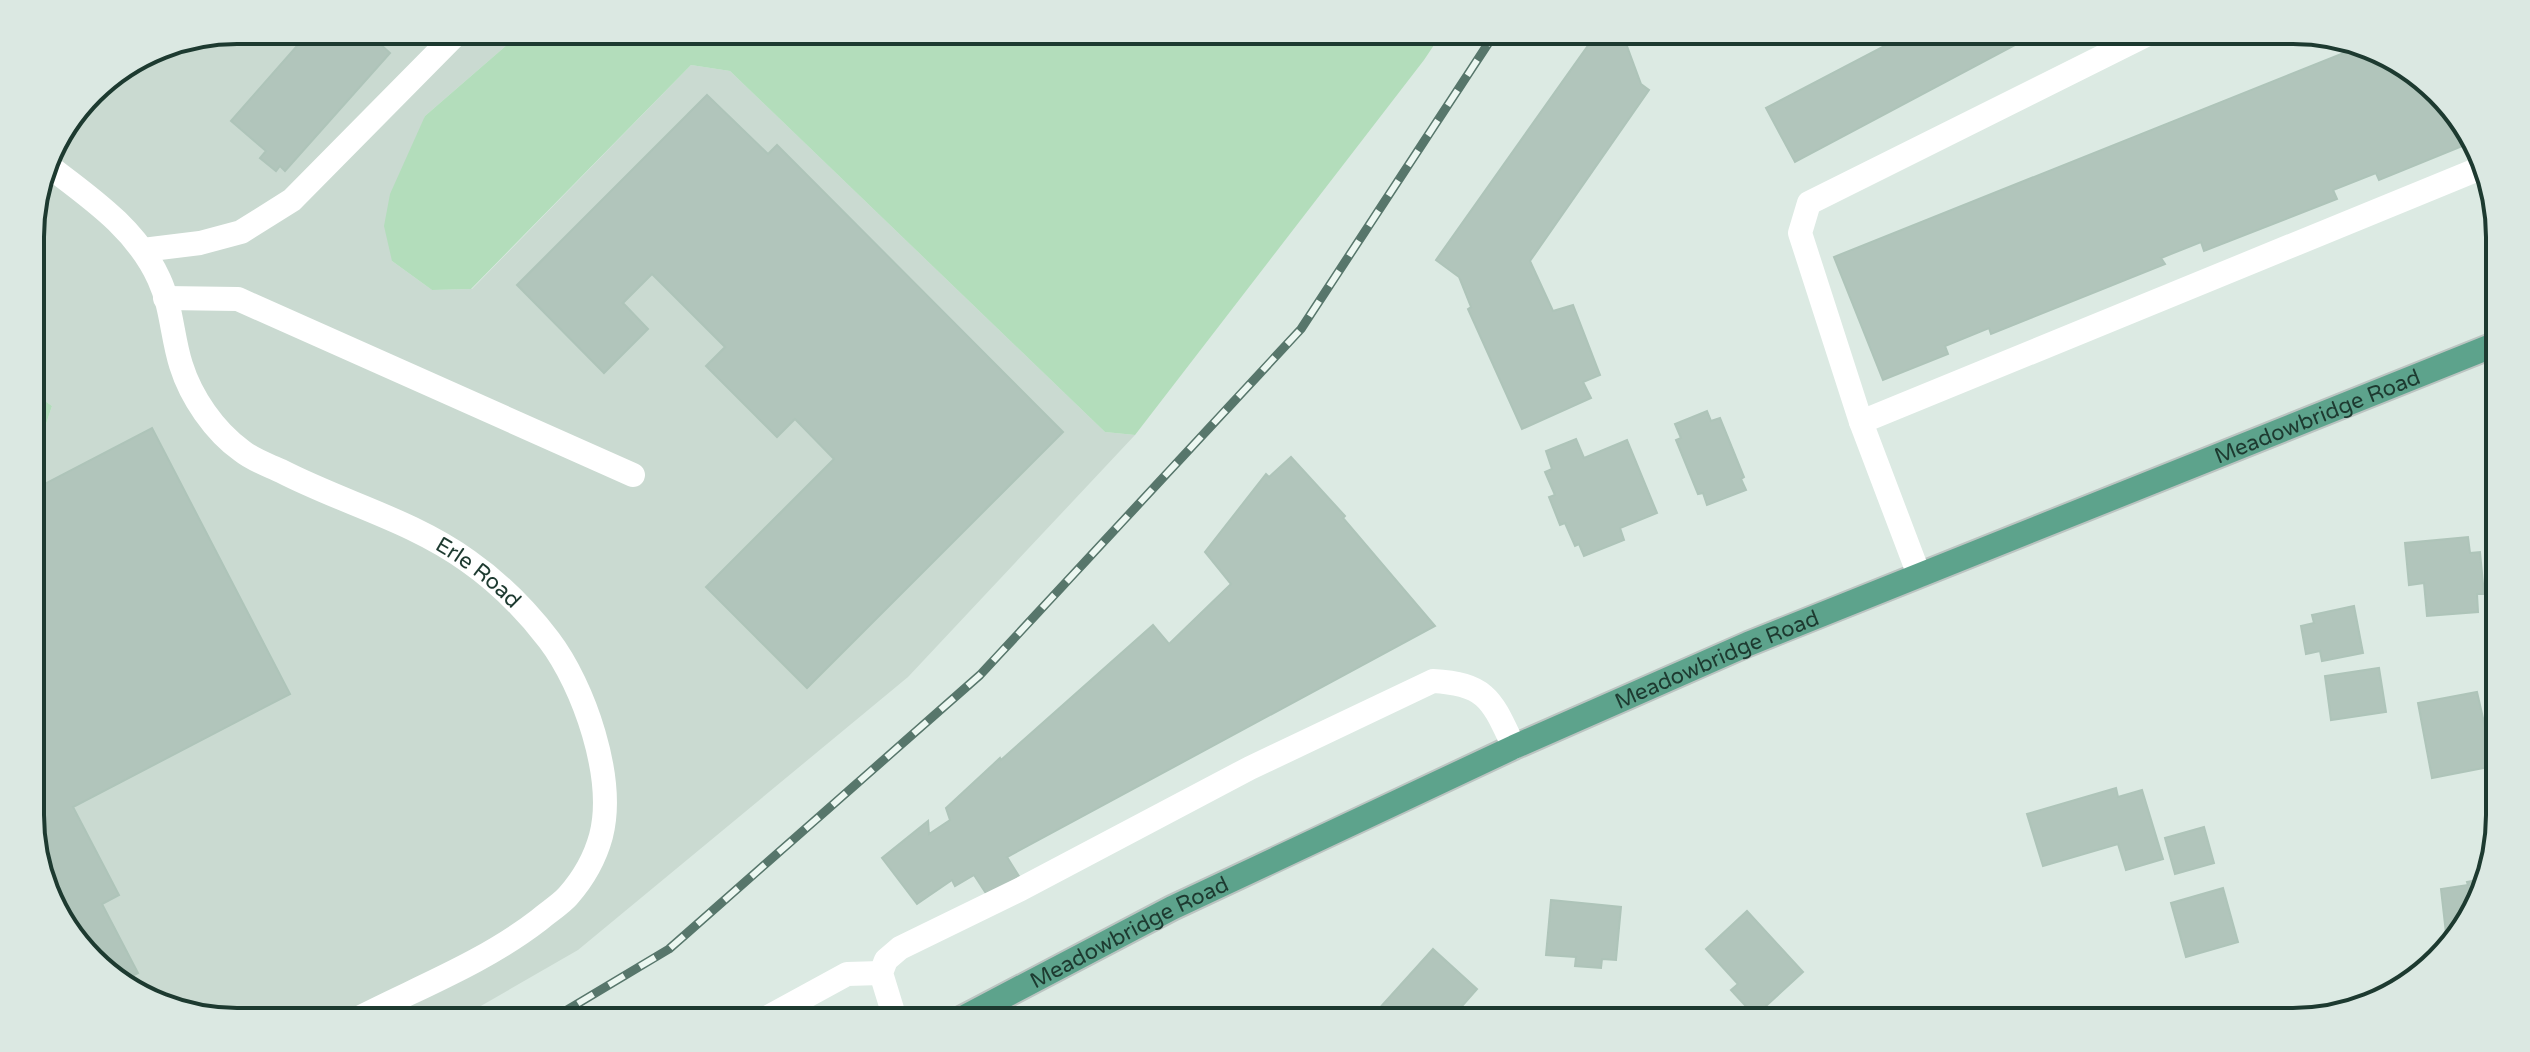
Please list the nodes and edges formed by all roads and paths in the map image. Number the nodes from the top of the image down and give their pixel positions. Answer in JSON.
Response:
{"nodes":[{"id":1,"x":446,"y":44,"type":"edge"},
{"id":2,"x":2128,"y":44,"type":"edge"},
{"id":3,"x":2474,"y":171,"type":"edge"},
{"id":4,"x":56,"y":172,"type":"edge"},
{"id":5,"x":143,"y":250,"type":"junction"},
{"id":6,"x":165,"y":298,"type":"junction"},
{"id":7,"x":2486,"y":348,"type":"edge"},
{"id":8,"x":1861,"y":422,"type":"junction"},
{"id":9,"x":633,"y":475,"type":"dead end"},
{"id":10,"x":1919,"y":575,"type":"junction"},
{"id":11,"x":1514,"y":747,"type":"junction"},
{"id":12,"x":881,"y":973,"type":"junction"},
{"id":13,"x":380,"y":1008,"type":"edge"},
{"id":14,"x":785,"y":1008,"type":"edge"},
{"id":15,"x":892,"y":1008,"type":"edge"},
{"id":16,"x":982,"y":1008,"type":"edge"}],
"edges":[{"from":1,"to":5,"type":"street"},
{"from":2,"to":8,"type":"street"},
{"from":3,"to":8,"type":"street"},
{"from":4,"to":5,"type":"street","name":"Erle Road"},
{"from":5,"to":6,"type":"street","name":"Erle Road"},
{"from":6,"to":9,"type":"street"},
{"from":6,"to":13,"type":"street","name":"Erle Road"},
{"from":7,"to":10,"type":"main road","name":"Meadowbridge Road"},
{"from":8,"to":10,"type":"street"},
{"from":10,"to":11,"type":"main road","name":"Meadowbridge Road"},
{"from":11,"to":12,"type":"street"},
{"from":11,"to":16,"type":"main road","name":"Meadowbridge Road"},
{"from":12,"to":14,"type":"street"},
{"from":12,"to":15,"type":"street"}]}
